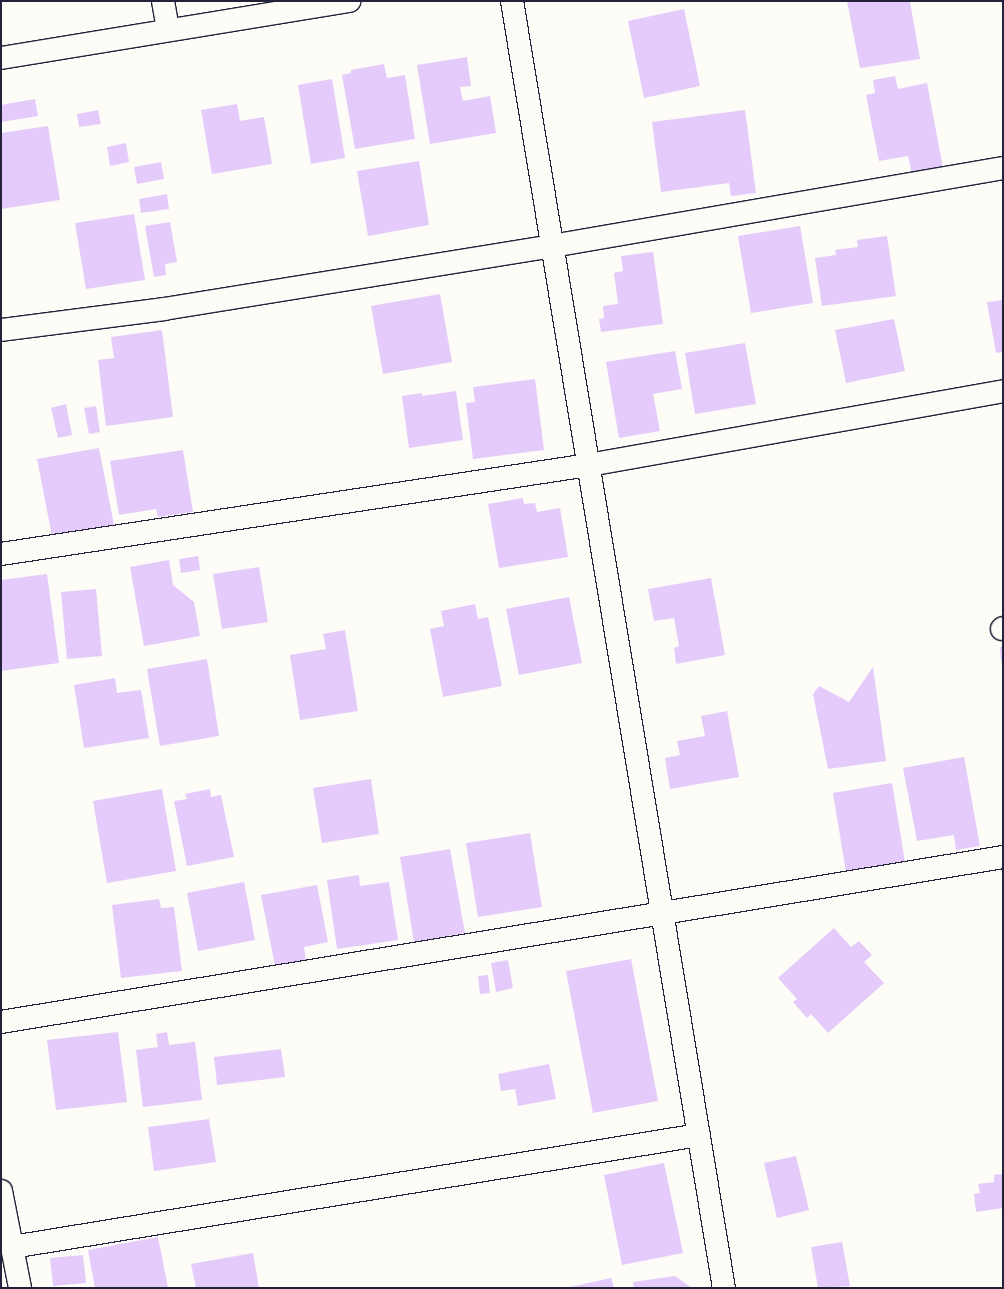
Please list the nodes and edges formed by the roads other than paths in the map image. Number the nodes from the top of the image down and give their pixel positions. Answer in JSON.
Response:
{"nodes":[{"id":1,"x":163,"y":1,"type":"edge"},
{"id":2,"x":350,"y":1,"type":"edge"},
{"id":3,"x":512,"y":1,"type":"edge"},
{"id":4,"x":168,"y":30,"type":"junction"},
{"id":5,"x":1,"y":58,"type":"edge"},
{"id":6,"x":1003,"y":168,"type":"edge"},
{"id":7,"x":552,"y":246,"type":"junction"},
{"id":8,"x":1,"y":330,"type":"edge"},
{"id":9,"x":1003,"y":391,"type":"edge"},
{"id":10,"x":589,"y":465,"type":"junction"},
{"id":11,"x":1,"y":554,"type":"edge"},
{"id":12,"x":1003,"y":857,"type":"edge"},
{"id":13,"x":663,"y":913,"type":"junction"},
{"id":14,"x":1,"y":1022,"type":"edge"},
{"id":15,"x":699,"y":1136,"type":"junction"},
{"id":16,"x":1,"y":1191,"type":"edge"},
{"id":17,"x":12,"y":1247,"type":"junction"},
{"id":18,"x":20,"y":1288,"type":"edge"},
{"id":19,"x":724,"y":1288,"type":"edge"}],
"edges":[{"from":1,"to":4,"type":"street"},
{"from":2,"to":4,"type":"street"},
{"from":3,"to":7,"type":"street"},
{"from":4,"to":5,"type":"street"},
{"from":6,"to":7,"type":"street"},
{"from":7,"to":8,"type":"street"},
{"from":7,"to":10,"type":"street"},
{"from":9,"to":10,"type":"street"},
{"from":10,"to":11,"type":"street"},
{"from":10,"to":13,"type":"street"},
{"from":12,"to":13,"type":"street"},
{"from":13,"to":14,"type":"street"},
{"from":13,"to":15,"type":"street"},
{"from":15,"to":17,"type":"street"},
{"from":15,"to":19,"type":"street"},
{"from":16,"to":17,"type":"street"},
{"from":17,"to":18,"type":"street"}]}
